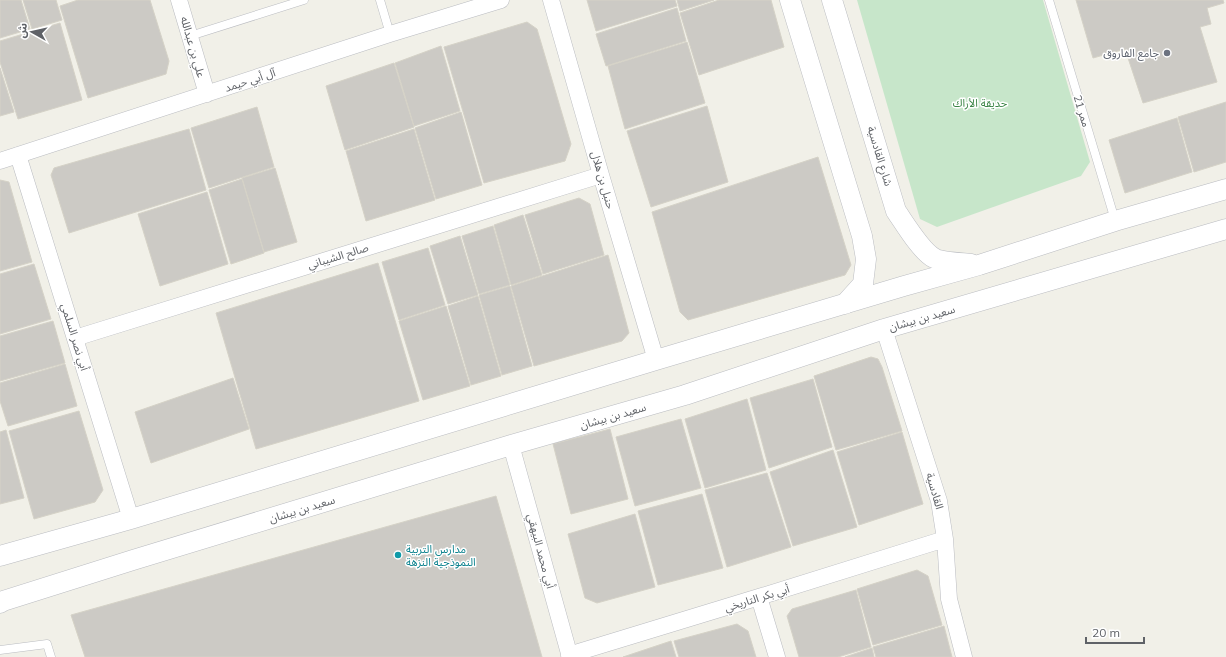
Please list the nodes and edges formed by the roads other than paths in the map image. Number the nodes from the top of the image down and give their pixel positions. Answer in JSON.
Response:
{"nodes":[{"id":1,"x":179,"y":0,"type":"edge"},
{"id":2,"x":304,"y":0,"type":"edge"},
{"id":3,"x":380,"y":0,"type":"edge"},
{"id":4,"x":501,"y":0,"type":"edge"},
{"id":5,"x":551,"y":0,"type":"edge"},
{"id":6,"x":790,"y":0,"type":"edge"},
{"id":7,"x":832,"y":0,"type":"edge"},
{"id":8,"x":841,"y":0,"type":"edge"},
{"id":9,"x":1049,"y":0,"type":"edge"},
{"id":10,"x":839,"y":24,"type":"junction"},
{"id":11,"x":390,"y":34,"type":"junction"},
{"id":12,"x":190,"y":36,"type":"junction"},
{"id":13,"x":207,"y":94,"type":"junction"},
{"id":14,"x":18,"y":156,"type":"junction"},
{"id":15,"x":0,"y":162,"type":"edge"},
{"id":16,"x":601,"y":175,"type":"junction"},
{"id":17,"x":1226,"y":189,"type":"edge"},
{"id":18,"x":1115,"y":221,"type":"junction"},
{"id":19,"x":1226,"y":229,"type":"edge"},
{"id":20,"x":979,"y":265,"type":"junction"},
{"id":21,"x":844,"y":305,"type":"junction"},
{"id":22,"x":884,"y":329,"type":"junction"},
{"id":23,"x":76,"y":338,"type":"junction"},
{"id":24,"x":656,"y":360,"type":"junction"},
{"id":25,"x":511,"y":445,"type":"junction"},
{"id":26,"x":131,"y":519,"type":"junction"},
{"id":27,"x":945,"y":539,"type":"junction"},
{"id":28,"x":26,"y":549,"type":"junction"},
{"id":29,"x":0,"y":556,"type":"edge"},
{"id":30,"x":0,"y":561,"type":"edge"},
{"id":31,"x":37,"y":590,"type":"junction"},
{"id":32,"x":0,"y":593,"type":"edge"},
{"id":33,"x":759,"y":597,"type":"junction"},
{"id":34,"x":0,"y":604,"type":"edge"},
{"id":35,"x":0,"y":650,"type":"edge"},
{"id":36,"x":570,"y":656,"type":"edge"},
{"id":37,"x":51,"y":657,"type":"edge"},
{"id":38,"x":777,"y":657,"type":"edge"},
{"id":39,"x":964,"y":657,"type":"edge"}],
"edges":[{"from":1,"to":12,"type":"street","name":"علي بن عبدالله"},
{"from":2,"to":12,"type":"lane"},
{"from":3,"to":11,"type":"lane"},
{"from":4,"to":11,"type":"street","name":"آل أبي حيمد"},
{"from":5,"to":16,"type":"street","name":"حنبل بن هلال"},
{"from":6,"to":21,"type":"street"},
{"from":7,"to":10,"type":"street","name":"شارع القادسية"},
{"from":8,"to":10,"type":"street"},
{"from":9,"to":18,"type":"lane","name":"ممر 21"},
{"from":10,"to":20,"type":"street","name":"شارع القادسية"},
{"from":11,"to":13,"type":"street","name":"آل أبي حيمد"},
{"from":12,"to":13,"type":"street","name":"علي بن عبدالله"},
{"from":13,"to":14,"type":"street","name":"آل أبي حيمد"},
{"from":14,"to":15,"type":"street","name":"آل أبي حيمد"},
{"from":14,"to":23,"type":"street","name":"أبي نصر السلمي"},
{"from":16,"to":23,"type":"street","name":"صالح الشيباني"},
{"from":16,"to":24,"type":"street","name":"حنبل بن هلال"},
{"from":17,"to":18,"type":"street"},
{"from":18,"to":20,"type":"street"},
{"from":19,"to":22,"type":"street","name":"سعيد بن بيشان"},
{"from":20,"to":21,"type":"street"},
{"from":21,"to":24,"type":"street"},
{"from":22,"to":25,"type":"street","name":"سعيد بن بيشان"},
{"from":22,"to":27,"type":"street","name":"القادسية"},
{"from":23,"to":26,"type":"street","name":"أبي نصر السلمي"},
{"from":24,"to":26,"type":"street"},
{"from":25,"to":31,"type":"street","name":"سعيد بن بيشان"},
{"from":25,"to":36,"type":"street","name":"أبي محمد البيهقي"},
{"from":26,"to":28,"type":"street"},
{"from":27,"to":33,"type":"street","name":"أبي بكر التاريخي"},
{"from":27,"to":39,"type":"street","name":"القادسية"},
{"from":28,"to":29,"type":"street"},
{"from":28,"to":30,"type":"street"},
{"from":31,"to":32,"type":"street"},
{"from":31,"to":34,"type":"street","name":"سعيد بن بيشان"},
{"from":33,"to":36,"type":"street","name":"أبي بكر التاريخي"},
{"from":33,"to":38,"type":"street"},
{"from":35,"to":37,"type":"lane"}]}
